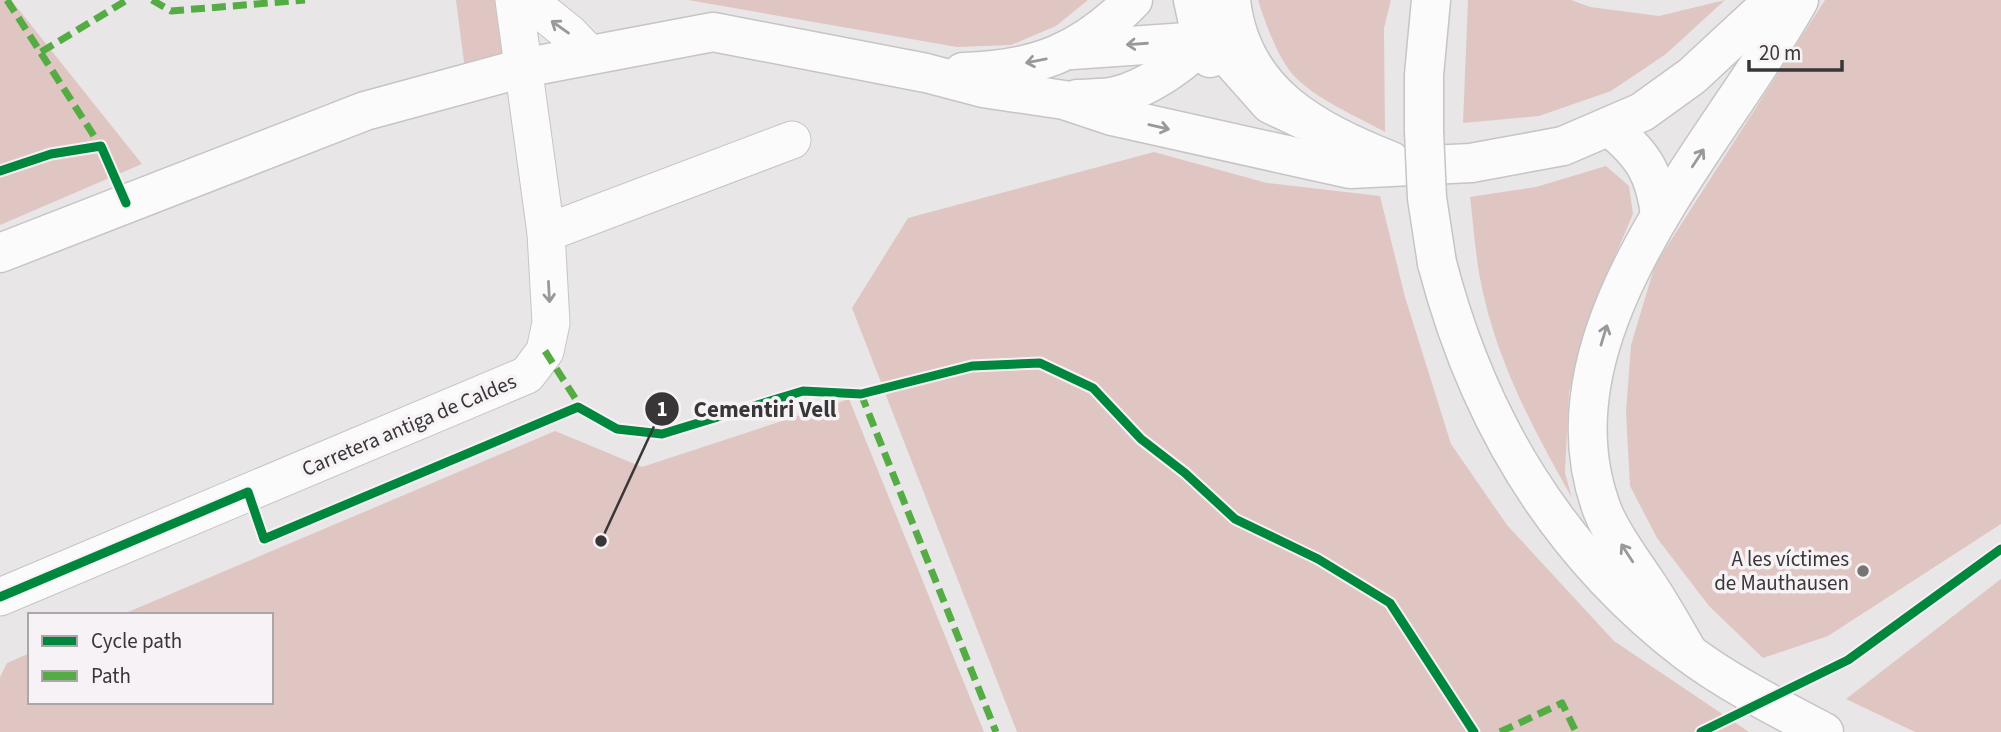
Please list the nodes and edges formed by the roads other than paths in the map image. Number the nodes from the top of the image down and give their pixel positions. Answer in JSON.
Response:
{"nodes":[{"id":1,"x":514,"y":0,"type":"edge"},
{"id":2,"x":528,"y":0,"type":"edge"},
{"id":3,"x":1133,"y":0,"type":"edge"},
{"id":4,"x":1193,"y":0,"type":"edge"},
{"id":5,"x":1212,"y":0,"type":"edge"},
{"id":6,"x":1231,"y":0,"type":"edge"},
{"id":7,"x":1432,"y":0,"type":"edge"},
{"id":8,"x":1774,"y":0,"type":"edge"},
{"id":9,"x":1799,"y":0,"type":"edge"},
{"id":10,"x":1202,"y":41,"type":"junction"},
{"id":11,"x":1072,"y":50,"type":"junction"},
{"id":12,"x":590,"y":55,"type":"junction"},
{"id":13,"x":523,"y":68,"type":"junction"},
{"id":14,"x":926,"y":73,"type":"junction"},
{"id":15,"x":1065,"y":100,"type":"junction"},
{"id":16,"x":1304,"y":120,"type":"junction"},
{"id":17,"x":1611,"y":128,"type":"junction"},
{"id":18,"x":792,"y":140,"type":"dead end"},
{"id":19,"x":1295,"y":158,"type":"junction"},
{"id":20,"x":1403,"y":166,"type":"junction"},
{"id":21,"x":1660,"y":215,"type":"junction"},
{"id":22,"x":546,"y":233,"type":"junction"},
{"id":23,"x":0,"y":253,"type":"edge"},
{"id":24,"x":0,"y":597,"type":"edge"},
{"id":25,"x":1688,"y":652,"type":"junction"},
{"id":26,"x":1824,"y":732,"type":"edge"}],
"edges":[{"from":1,"to":13,"type":"street","name":"Carretera antiga de Caldes"},
{"from":12,"to":2,"type":"street","one_way":true},
{"from":3,"to":11,"type":"main road"},
{"from":4,"to":10,"type":"main road"},
{"from":5,"to":10,"type":"main road"},
{"from":6,"to":16,"type":"main road"},
{"from":7,"to":25,"type":"main road","bridge":true},
{"from":8,"to":17,"type":"main road"},
{"from":21,"to":9,"type":"main road","one_way":true},
{"from":10,"to":11,"type":"main road","one_way":true},
{"from":10,"to":15,"type":"main road"},
{"from":10,"to":16,"type":"main road"},
{"from":10,"to":19,"type":"main road"},
{"from":11,"to":14,"type":"main road","one_way":true},
{"from":12,"to":13,"type":"main road"},
{"from":12,"to":14,"type":"main road"},
{"from":13,"to":22,"type":"street","name":"Carretera antiga de Caldes"},
{"from":13,"to":23,"type":"main road"},
{"from":14,"to":15,"type":"main road"},
{"from":15,"to":19,"type":"main road","one_way":true},
{"from":16,"to":20,"type":"main road"},
{"from":17,"to":20,"type":"main road"},
{"from":17,"to":21,"type":"main road"},
{"from":18,"to":22,"type":"street"},
{"from":19,"to":20,"type":"main road"},
{"from":25,"to":21,"type":"main road","one_way":true},
{"from":22,"to":24,"type":"street","name":"Carretera antiga de Caldes","one_way":true},
{"from":25,"to":26,"type":"main road"}]}
